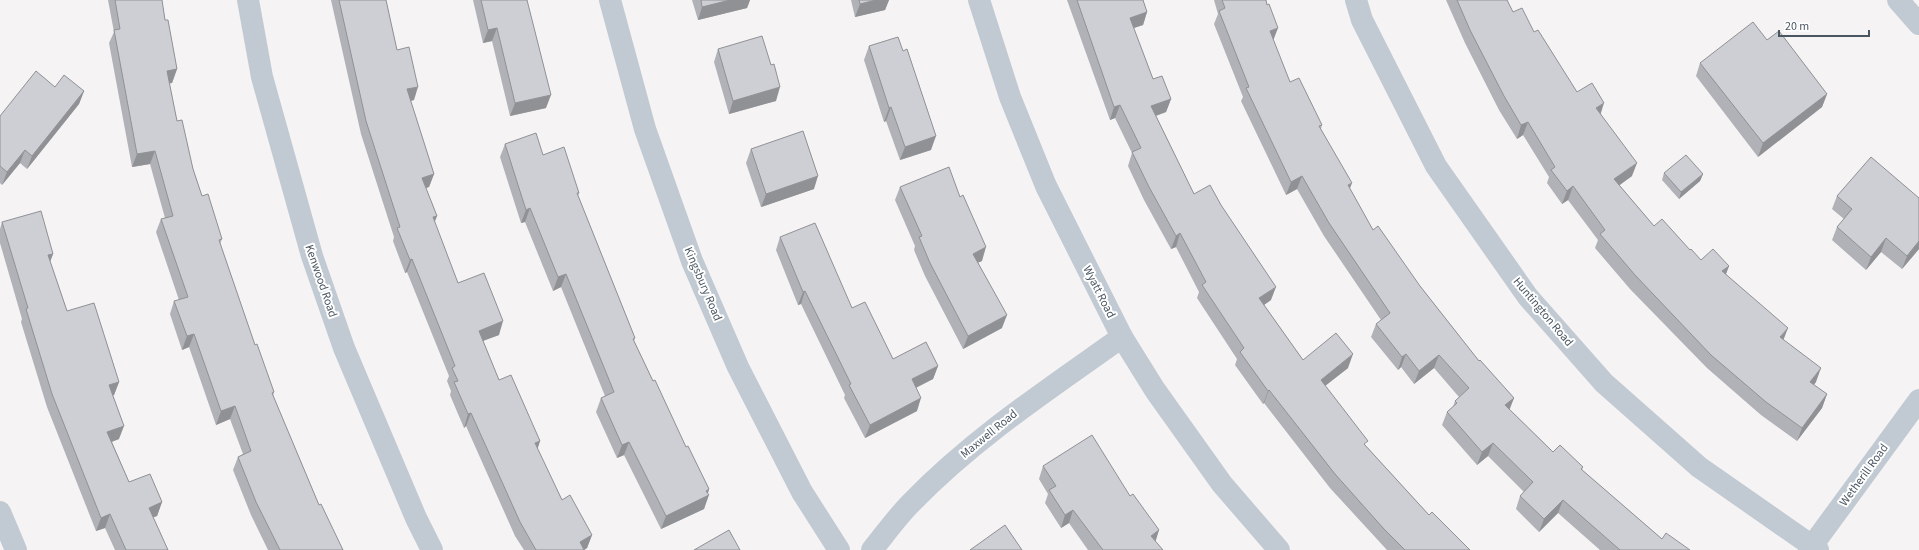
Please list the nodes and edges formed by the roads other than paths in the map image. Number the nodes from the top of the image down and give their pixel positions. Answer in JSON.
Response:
{"nodes":[{"id":1,"x":248,"y":0,"type":"edge"},
{"id":2,"x":610,"y":0,"type":"edge"},
{"id":3,"x":979,"y":0,"type":"edge"},
{"id":4,"x":1356,"y":0,"type":"edge"},
{"id":5,"x":1898,"y":0,"type":"edge"},
{"id":6,"x":1919,"y":24,"type":"edge"},
{"id":7,"x":1122,"y":337,"type":"junction"},
{"id":8,"x":1919,"y":400,"type":"edge"},
{"id":9,"x":0,"y":512,"type":"edge"},
{"id":10,"x":1813,"y":549,"type":"edge"},
{"id":11,"x":16,"y":550,"type":"edge"},
{"id":12,"x":432,"y":550,"type":"edge"},
{"id":13,"x":839,"y":550,"type":"edge"},
{"id":14,"x":872,"y":550,"type":"edge"},
{"id":15,"x":1279,"y":550,"type":"edge"}],
"edges":[{"from":1,"to":12,"type":"street","name":"Kenwood Road"},
{"from":2,"to":13,"type":"street","name":"Kingsbury Road"},
{"from":3,"to":7,"type":"street","name":"Wyatt Road"},
{"from":4,"to":10,"type":"street","name":"Huntington Road"},
{"from":5,"to":6,"type":"street"},
{"from":7,"to":14,"type":"street","name":"Maxwell Road"},
{"from":7,"to":15,"type":"street","name":"Wyatt Road"},
{"from":8,"to":10,"type":"street","name":"Wetherill Road"},
{"from":9,"to":11,"type":"street"}]}
